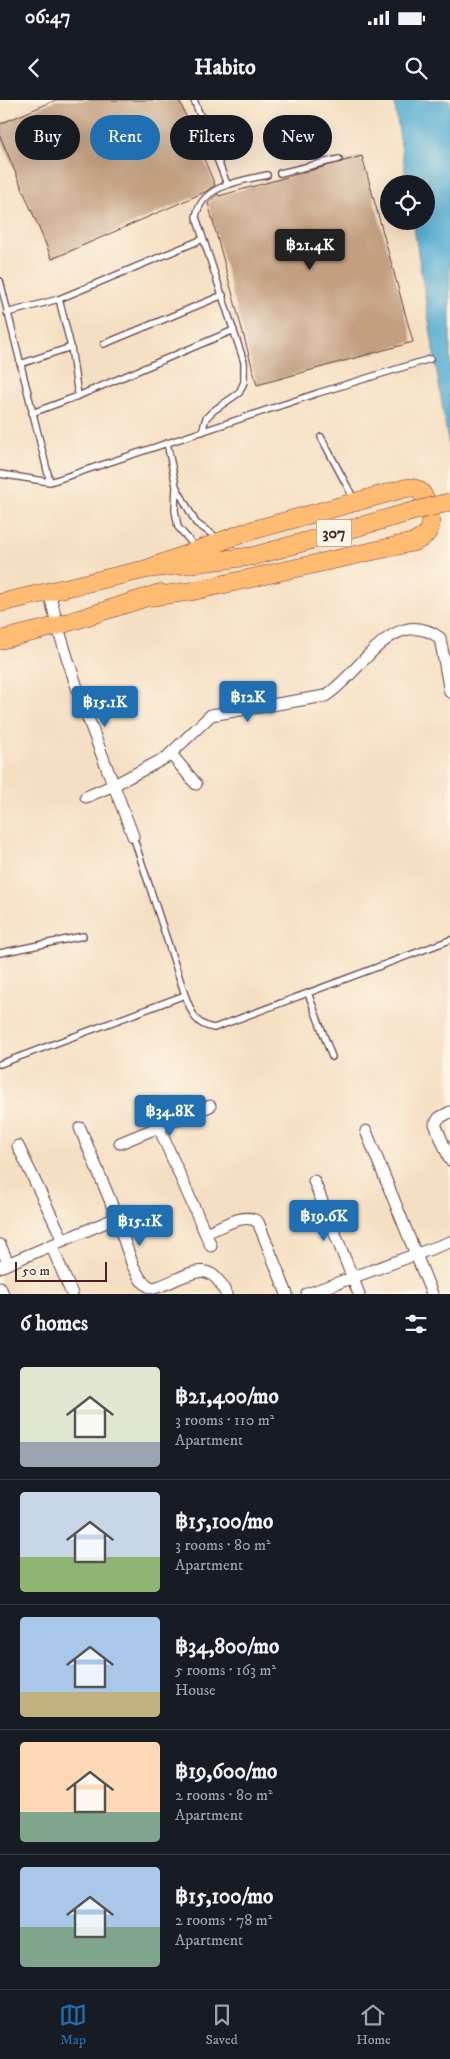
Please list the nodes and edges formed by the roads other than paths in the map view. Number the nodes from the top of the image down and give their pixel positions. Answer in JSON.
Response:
{"nodes":[{"id":1,"x":194,"y":100,"type":"edge"},
{"id":2,"x":339,"y":159,"type":"dead end"},
{"id":3,"x":280,"y":173,"type":"dead end"},
{"id":4,"x":267,"y":175,"type":"dead end"},
{"id":5,"x":227,"y":184,"type":"junction"},
{"id":6,"x":203,"y":240,"type":"junction"},
{"id":7,"x":0,"y":281,"type":"edge"},
{"id":8,"x":223,"y":294,"type":"junction"},
{"id":9,"x":59,"y":298,"type":"junction"},
{"id":10,"x":2,"y":300,"type":"edge"},
{"id":11,"x":7,"y":313,"type":"junction"},
{"id":12,"x":234,"y":330,"type":"junction"},
{"id":13,"x":104,"y":344,"type":"dead end"},
{"id":14,"x":71,"y":347,"type":"junction"},
{"id":15,"x":430,"y":359,"type":"dead end"},
{"id":16,"x":20,"y":364,"type":"junction"},
{"id":17,"x":78,"y":396,"type":"junction"},
{"id":18,"x":32,"y":413,"type":"junction"},
{"id":19,"x":202,"y":432,"type":"junction"},
{"id":20,"x":321,"y":437,"type":"dead end"},
{"id":21,"x":166,"y":443,"type":"junction"},
{"id":22,"x":0,"y":474,"type":"edge"},
{"id":23,"x":50,"y":482,"type":"junction"},
{"id":24,"x":176,"y":486,"type":"junction"},
{"id":25,"x":355,"y":501,"type":"junction"},
{"id":26,"x":450,"y":502,"type":"edge"},
{"id":27,"x":221,"y":541,"type":"junction"},
{"id":28,"x":196,"y":550,"type":"junction"},
{"id":29,"x":254,"y":556,"type":"junction"},
{"id":30,"x":146,"y":569,"type":"junction"},
{"id":31,"x":49,"y":591,"type":"junction"},
{"id":32,"x":150,"y":597,"type":"junction"},
{"id":33,"x":0,"y":603,"type":"edge"},
{"id":34,"x":57,"y":626,"type":"junction"},
{"id":35,"x":0,"y":640,"type":"edge"},
{"id":36,"x":450,"y":692,"type":"edge"},
{"id":37,"x":171,"y":754,"type":"junction"},
{"id":38,"x":196,"y":784,"type":"dead end"},
{"id":39,"x":114,"y":786,"type":"junction"},
{"id":40,"x":86,"y":797,"type":"dead end"},
{"id":41,"x":134,"y":836,"type":"joint"},
{"id":42,"x":83,"y":936,"type":"dead end"},
{"id":43,"x":450,"y":940,"type":"edge"},
{"id":44,"x":0,"y":953,"type":"edge"},
{"id":45,"x":308,"y":993,"type":"junction"},
{"id":46,"x":185,"y":995,"type":"junction"},
{"id":47,"x":332,"y":1057,"type":"dead end"},
{"id":48,"x":0,"y":1064,"type":"edge"},
{"id":49,"x":210,"y":1106,"type":"dead end"},
{"id":50,"x":450,"y":1112,"type":"edge"},
{"id":51,"x":80,"y":1128,"type":"dead end"},
{"id":52,"x":159,"y":1128,"type":"junction"},
{"id":53,"x":366,"y":1131,"type":"dead end"},
{"id":54,"x":120,"y":1143,"type":"dead end"},
{"id":55,"x":18,"y":1146,"type":"dead end"},
{"id":56,"x":450,"y":1160,"type":"edge"},
{"id":57,"x":314,"y":1181,"type":"dead end"},
{"id":58,"x":116,"y":1218,"type":"junction"},
{"id":59,"x":205,"y":1233,"type":"junction"},
{"id":60,"x":62,"y":1240,"type":"junction"},
{"id":61,"x":450,"y":1242,"type":"edge"},
{"id":62,"x":0,"y":1245,"type":"edge"},
{"id":63,"x":51,"y":1245,"type":"junction"},
{"id":64,"x":211,"y":1246,"type":"dead end"},
{"id":65,"x":417,"y":1254,"type":"junction"},
{"id":66,"x":4,"y":1265,"type":"edge"},
{"id":67,"x":353,"y":1278,"type":"junction"},
{"id":68,"x":0,"y":1286,"type":"edge"},
{"id":69,"x":3,"y":1294,"type":"edge"},
{"id":70,"x":72,"y":1294,"type":"edge"},
{"id":71,"x":226,"y":1294,"type":"edge"},
{"id":72,"x":287,"y":1294,"type":"edge"},
{"id":73,"x":307,"y":1294,"type":"edge"},
{"id":74,"x":359,"y":1294,"type":"edge"},
{"id":75,"x":432,"y":1294,"type":"edge"}],
"edges":[{"from":1,"to":5,"type":"lane"},
{"from":2,"to":3,"type":"lane"},
{"from":4,"to":5,"type":"lane"},
{"from":5,"to":6,"type":"lane"},
{"from":6,"to":8,"type":"lane"},
{"from":6,"to":9,"type":"lane"},
{"from":7,"to":10,"type":"lane"},
{"from":8,"to":12,"type":"lane"},
{"from":8,"to":13,"type":"lane"},
{"from":9,"to":11,"type":"lane"},
{"from":9,"to":14,"type":"lane"},
{"from":10,"to":11,"type":"lane"},
{"from":11,"to":16,"type":"lane"},
{"from":12,"to":17,"type":"lane"},
{"from":12,"to":19,"type":"lane"},
{"from":14,"to":16,"type":"lane"},
{"from":14,"to":17,"type":"lane"},
{"from":15,"to":19,"type":"lane"},
{"from":16,"to":18,"type":"lane"},
{"from":17,"to":18,"type":"lane"},
{"from":18,"to":23,"type":"lane"},
{"from":19,"to":21,"type":"lane"},
{"from":20,"to":25,"type":"lane"},
{"from":21,"to":23,"type":"lane"},
{"from":21,"to":24,"type":"lane"},
{"from":22,"to":23,"type":"lane"},
{"from":24,"to":27,"type":"lane"},
{"from":24,"to":28,"type":"lane"},
{"from":25,"to":27,"type":"main road"},
{"from":25,"to":32,"type":"main road"},
{"from":26,"to":29,"type":"main road","number":"307","bridge":true},
{"from":27,"to":28,"type":"main road"},
{"from":28,"to":30,"type":"main road"},
{"from":29,"to":30,"type":"main road","number":"307"},
{"from":29,"to":32,"type":"main road","number":"307"},
{"from":30,"to":31,"type":"main road","number":"307"},
{"from":31,"to":33,"type":"main road","number":"307"},
{"from":31,"to":34,"type":"street"},
{"from":32,"to":34,"type":"main road","number":"307"},
{"from":34,"to":35,"type":"main road","number":"307"},
{"from":34,"to":39,"type":"street"},
{"from":36,"to":37,"type":"street"},
{"from":37,"to":38,"type":"street"},
{"from":37,"to":39,"type":"street"},
{"from":39,"to":40,"type":"street"},
{"from":39,"to":41,"type":"street"},
{"from":41,"to":46,"type":"lane"},
{"from":42,"to":44,"type":"lane"},
{"from":43,"to":45,"type":"lane"},
{"from":45,"to":46,"type":"lane"},
{"from":45,"to":47,"type":"lane"},
{"from":46,"to":48,"type":"lane"},
{"from":49,"to":52,"type":"street"},
{"from":50,"to":56,"type":"street"},
{"from":51,"to":58,"type":"street"},
{"from":52,"to":54,"type":"street"},
{"from":52,"to":59,"type":"street"},
{"from":53,"to":65,"type":"street"},
{"from":55,"to":60,"type":"street"},
{"from":57,"to":67,"type":"street"},
{"from":58,"to":60,"type":"street"},
{"from":58,"to":71,"type":"street"},
{"from":59,"to":64,"type":"street"},
{"from":59,"to":72,"type":"street"},
{"from":60,"to":63,"type":"street"},
{"from":61,"to":65,"type":"street"},
{"from":62,"to":66,"type":"street"},
{"from":63,"to":66,"type":"street"},
{"from":63,"to":70,"type":"street"},
{"from":65,"to":67,"type":"street"},
{"from":65,"to":75,"type":"street"},
{"from":67,"to":73,"type":"street"},
{"from":67,"to":74,"type":"street"},
{"from":68,"to":69,"type":"street"}]}
